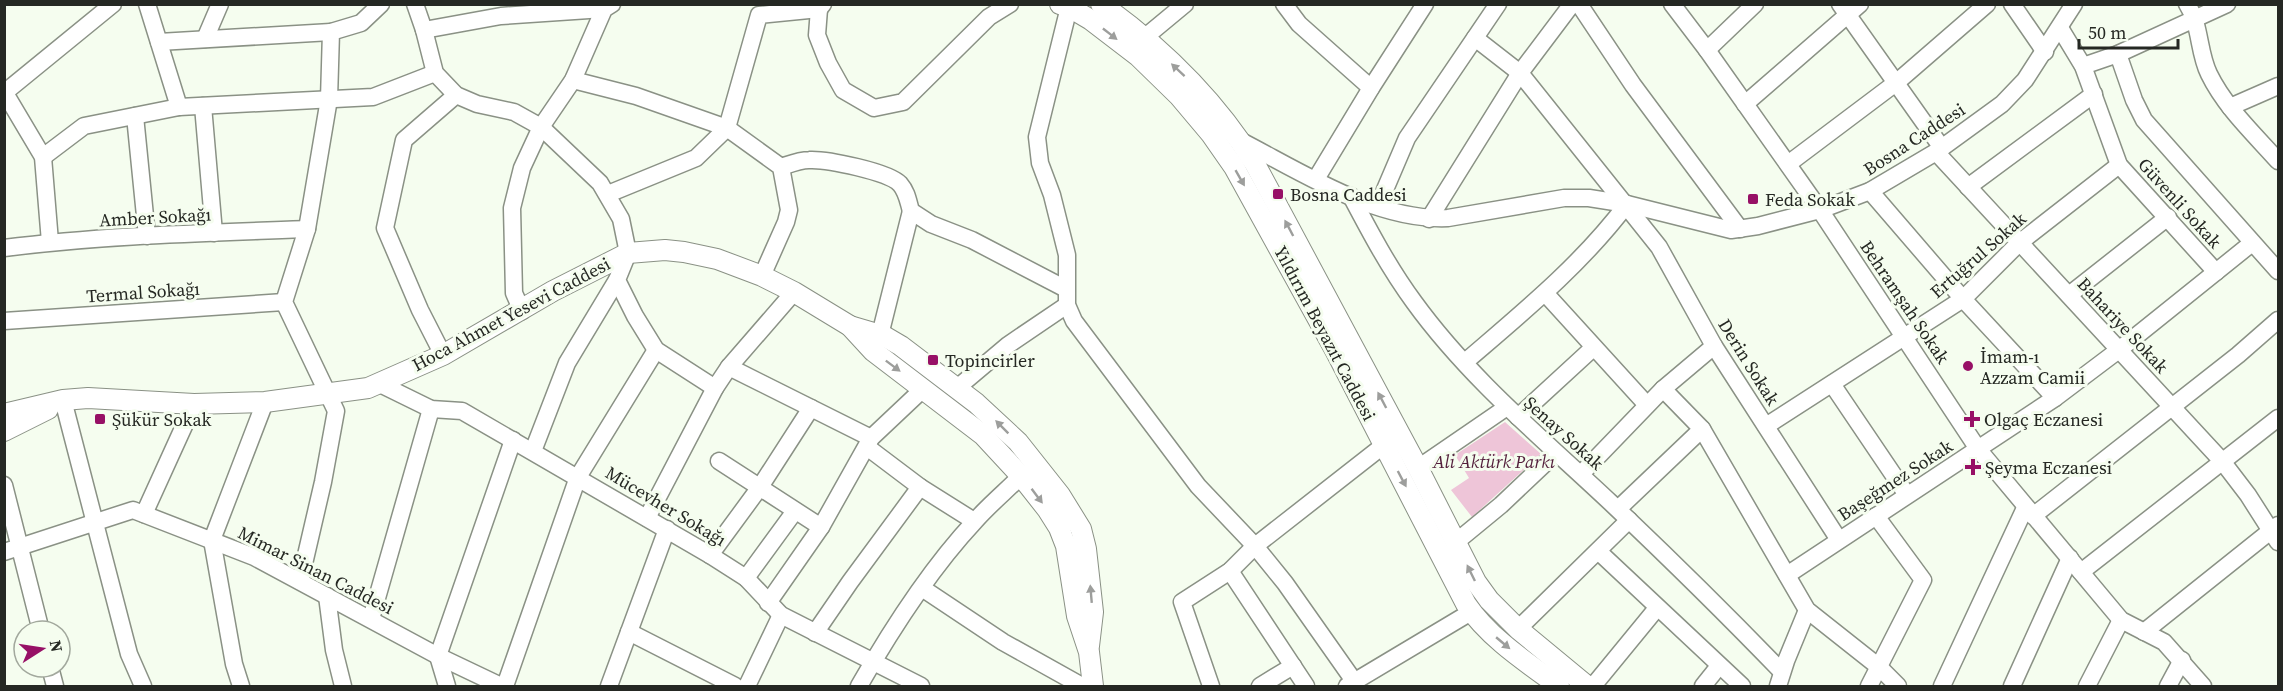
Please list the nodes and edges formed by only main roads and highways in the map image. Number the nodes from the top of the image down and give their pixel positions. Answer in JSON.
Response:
{"nodes":[{"id":1,"x":1101,"y":4,"type":"edge"},
{"id":2,"x":1065,"y":6,"type":"edge"},
{"id":3,"x":850,"y":326,"type":"junction"},
{"id":4,"x":5,"y":417,"type":"edge"},
{"id":5,"x":1089,"y":652,"type":"junction"},
{"id":6,"x":1093,"y":687,"type":"edge"},
{"id":7,"x":1559,"y":687,"type":"edge"},
{"id":8,"x":1587,"y":687,"type":"edge"}],
"edges":[{"from":8,"to":1,"type":"main road","one_way":true},
{"from":2,"to":7,"type":"main road","name":"Yıldırım Beyazıt Caddesi","one_way":true},
{"from":3,"to":4,"type":"main road","name":"Hoca Ahmet Yesevi Caddesi"},
{"from":3,"to":5,"type":"main road","name":"Hoca Ahmet Yesevi Caddesi","one_way":true},
{"from":5,"to":3,"type":"main road","one_way":true},
{"from":5,"to":6,"type":"main road","name":"Hoca Ahmet Yesevi Caddesi"}]}
